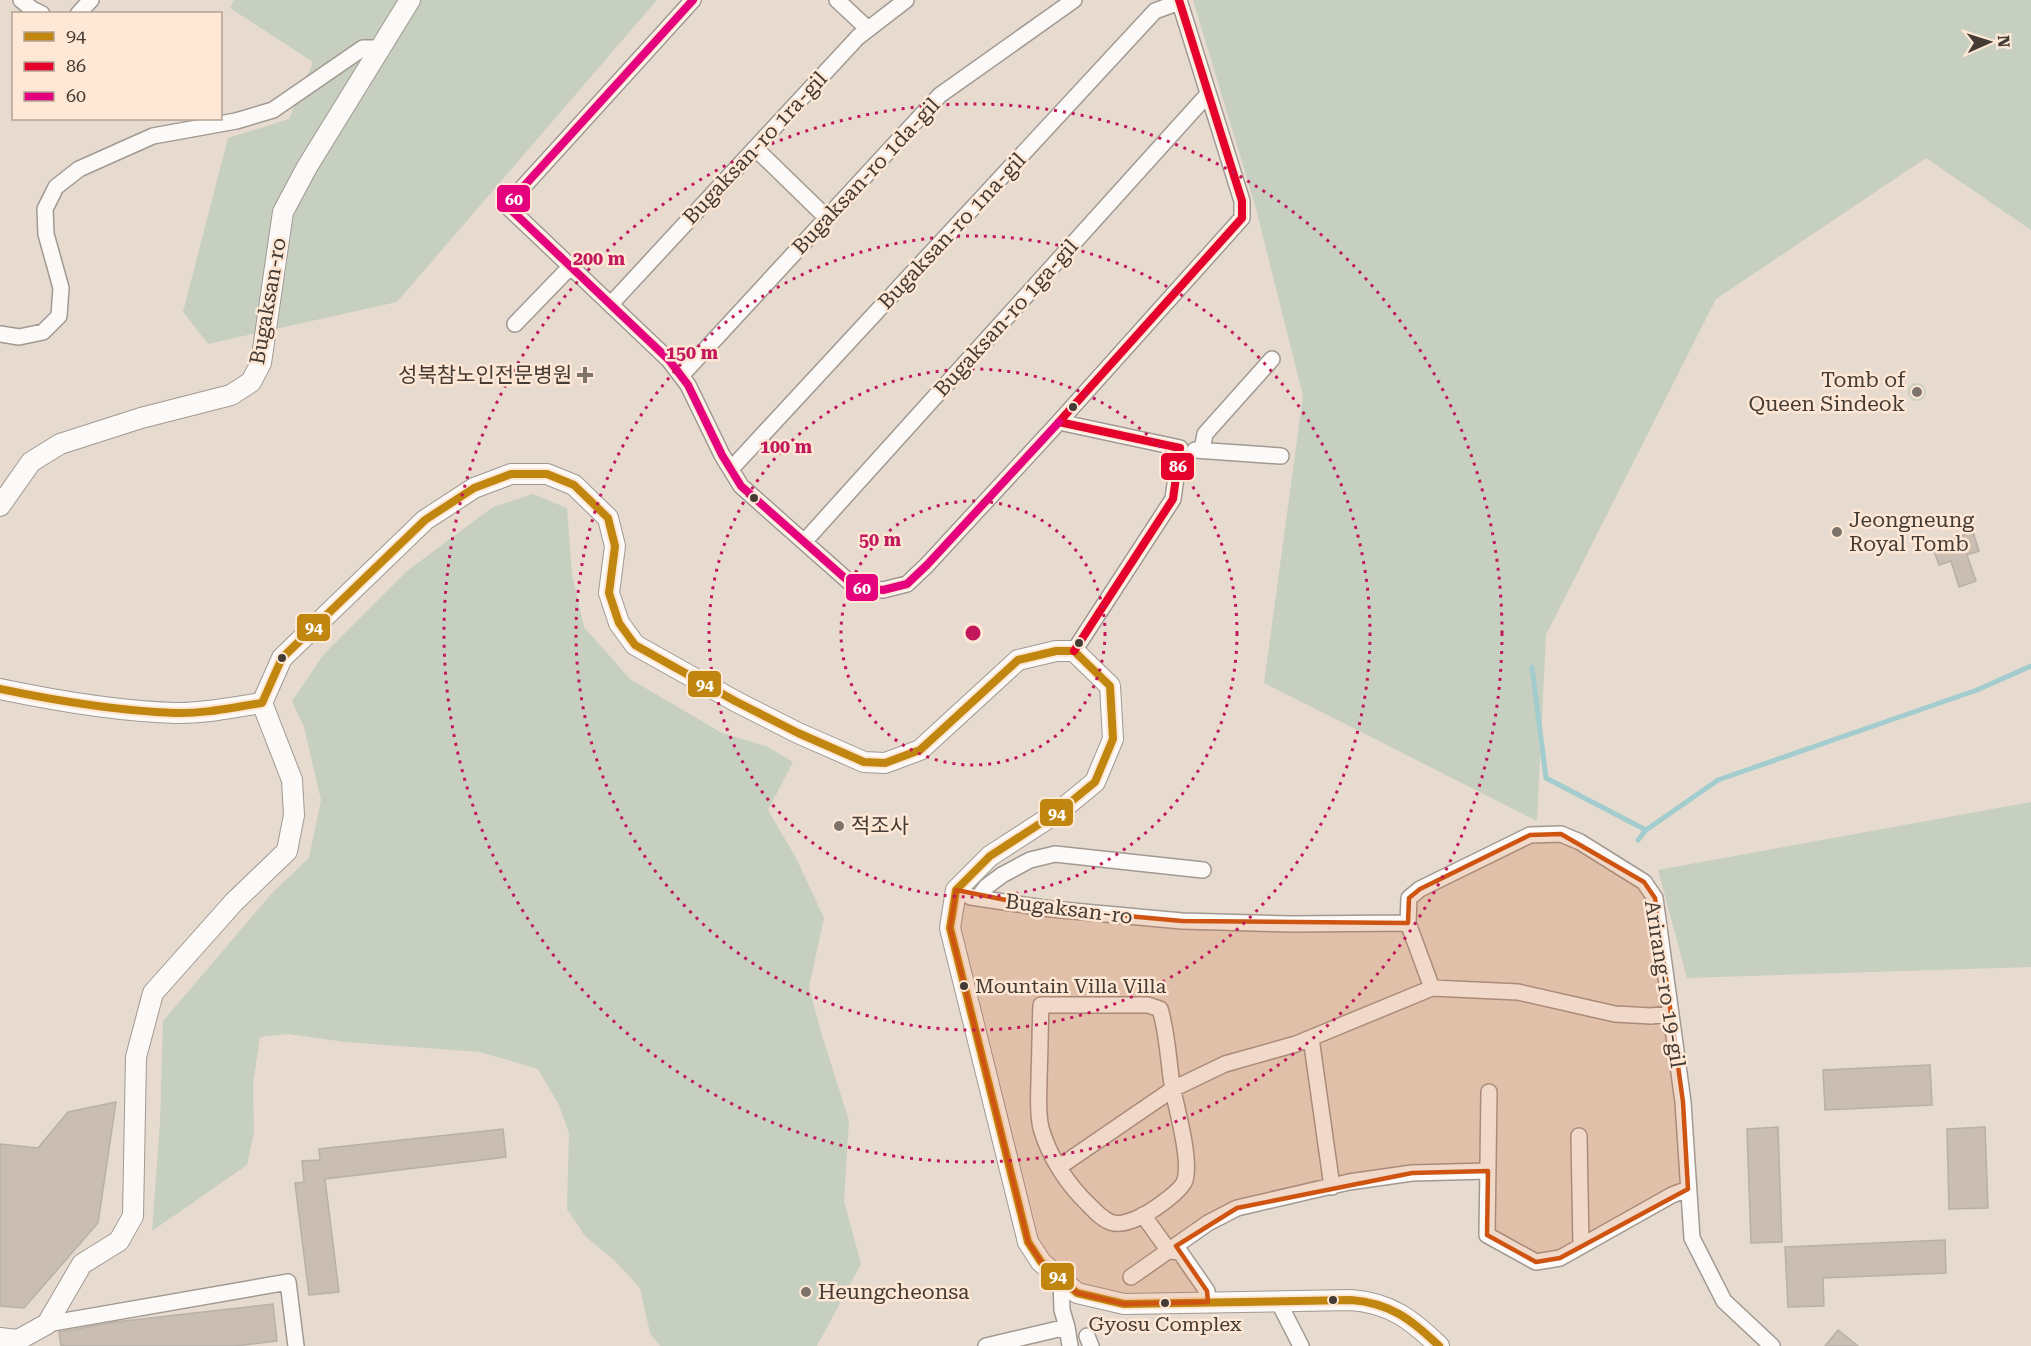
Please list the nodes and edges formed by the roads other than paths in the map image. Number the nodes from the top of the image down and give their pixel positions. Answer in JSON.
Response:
{"nodes":[{"id":1,"x":21,"y":0,"type":"edge"},
{"id":2,"x":91,"y":0,"type":"edge"},
{"id":3,"x":410,"y":0,"type":"edge"},
{"id":4,"x":693,"y":0,"type":"edge"},
{"id":5,"x":837,"y":0,"type":"edge"},
{"id":6,"x":906,"y":0,"type":"edge"},
{"id":7,"x":1074,"y":0,"type":"edge"},
{"id":8,"x":1179,"y":1,"type":"edge"},
{"id":9,"x":38,"y":12,"type":"edge"},
{"id":10,"x":80,"y":12,"type":"edge"},
{"id":11,"x":868,"y":29,"type":"junction"},
{"id":12,"x":380,"y":48,"type":"junction"},
{"id":13,"x":1208,"y":94,"type":"junction"},
{"id":14,"x":755,"y":148,"type":"junction"},
{"id":15,"x":827,"y":218,"type":"junction"},
{"id":16,"x":571,"y":266,"type":"junction"},
{"id":17,"x":610,"y":304,"type":"junction"},
{"id":18,"x":515,"y":324,"type":"dead end"},
{"id":19,"x":0,"y":334,"type":"edge"},
{"id":20,"x":1272,"y":358,"type":"dead end"},
{"id":21,"x":681,"y":376,"type":"junction"},
{"id":22,"x":1059,"y":422,"type":"junction"},
{"id":23,"x":1180,"y":448,"type":"junction"},
{"id":24,"x":1202,"y":450,"type":"junction"},
{"id":25,"x":1281,"y":456,"type":"dead end"},
{"id":26,"x":731,"y":469,"type":"junction"},
{"id":27,"x":0,"y":506,"type":"edge"},
{"id":28,"x":804,"y":542,"type":"junction"},
{"id":29,"x":1074,"y":651,"type":"junction"},
{"id":30,"x":0,"y":689,"type":"edge"},
{"id":31,"x":262,"y":703,"type":"junction"},
{"id":32,"x":1203,"y":870,"type":"dead end"},
{"id":33,"x":956,"y":890,"type":"junction"},
{"id":34,"x":978,"y":898,"type":"junction"},
{"id":35,"x":1407,"y":923,"type":"junction"},
{"id":36,"x":1431,"y":988,"type":"junction"},
{"id":37,"x":1670,"y":1014,"type":"junction"},
{"id":38,"x":1311,"y":1038,"type":"junction"},
{"id":39,"x":1173,"y":1089,"type":"junction"},
{"id":40,"x":1489,"y":1092,"type":"dead end"},
{"id":41,"x":1579,"y":1136,"type":"dead end"},
{"id":42,"x":1059,"y":1167,"type":"junction"},
{"id":43,"x":1488,"y":1171,"type":"junction"},
{"id":44,"x":1332,"y":1186,"type":"junction"},
{"id":45,"x":1688,"y":1189,"type":"junction"},
{"id":46,"x":1143,"y":1215,"type":"junction"},
{"id":47,"x":1581,"y":1246,"type":"junction"},
{"id":48,"x":1169,"y":1251,"type":"junction"},
{"id":49,"x":1131,"y":1277,"type":"dead end"},
{"id":50,"x":1061,"y":1279,"type":"junction"},
{"id":51,"x":1278,"y":1301,"type":"junction"},
{"id":52,"x":1208,"y":1302,"type":"junction"},
{"id":53,"x":47,"y":1324,"type":"junction"},
{"id":54,"x":1067,"y":1327,"type":"junction"},
{"id":55,"x":0,"y":1338,"type":"edge"},
{"id":56,"x":1764,"y":1343,"type":"edge"},
{"id":57,"x":297,"y":1346,"type":"edge"},
{"id":58,"x":986,"y":1346,"type":"edge"},
{"id":59,"x":1070,"y":1346,"type":"edge"},
{"id":60,"x":1301,"y":1346,"type":"edge"},
{"id":61,"x":1439,"y":1346,"type":"edge"}],
"edges":[{"from":1,"to":9,"type":"street"},
{"from":2,"to":10,"type":"street"},
{"from":3,"to":12,"type":"street","name":"Bugaksan-ro"},
{"from":4,"to":16,"type":"street"},
{"from":5,"to":11,"type":"street"},
{"from":6,"to":11,"type":"street","name":"Bugaksan-ro 1ra-gil"},
{"from":7,"to":15,"type":"street","name":"Bugaksan-ro 1da-gil"},
{"from":8,"to":13,"type":"street"},
{"from":8,"to":26,"type":"street","name":"Bugaksan-ro 1na-gil"},
{"from":11,"to":14,"type":"street","name":"Bugaksan-ro 1ra-gil"},
{"from":12,"to":19,"type":"street"},
{"from":12,"to":27,"type":"street","name":"Bugaksan-ro"},
{"from":13,"to":22,"type":"street"},
{"from":13,"to":28,"type":"street","name":"Bugaksan-ro 1ga-gil"},
{"from":14,"to":15,"type":"street"},
{"from":14,"to":17,"type":"street","name":"Bugaksan-ro 1ra-gil"},
{"from":15,"to":21,"type":"street","name":"Bugaksan-ro 1da-gil"},
{"from":16,"to":17,"type":"street"},
{"from":16,"to":18,"type":"street"},
{"from":17,"to":21,"type":"street"},
{"from":20,"to":24,"type":"street"},
{"from":21,"to":26,"type":"street"},
{"from":22,"to":23,"type":"street"},
{"from":22,"to":28,"type":"street"},
{"from":23,"to":24,"type":"street"},
{"from":23,"to":29,"type":"street"},
{"from":24,"to":25,"type":"street"},
{"from":26,"to":28,"type":"street"},
{"from":29,"to":31,"type":"street"},
{"from":29,"to":33,"type":"street"},
{"from":30,"to":31,"type":"street"},
{"from":31,"to":53,"type":"street"},
{"from":32,"to":34,"type":"street"},
{"from":33,"to":34,"type":"street","name":"Bugaksan-ro"},
{"from":33,"to":50,"type":"street"},
{"from":34,"to":35,"type":"street","name":"Bugaksan-ro"},
{"from":35,"to":36,"type":"street"},
{"from":35,"to":37,"type":"street","name":"Arirang-ro 19-gil"},
{"from":36,"to":37,"type":"street"},
{"from":36,"to":38,"type":"street"},
{"from":37,"to":45,"type":"street","name":"Arirang-ro 19-gil"},
{"from":38,"to":39,"type":"street"},
{"from":38,"to":44,"type":"street"},
{"from":39,"to":42,"type":"street"},
{"from":39,"to":42,"type":"street"},
{"from":39,"to":46,"type":"street"},
{"from":40,"to":43,"type":"street"},
{"from":41,"to":47,"type":"street"},
{"from":42,"to":46,"type":"street"},
{"from":43,"to":44,"type":"street"},
{"from":43,"to":47,"type":"street"},
{"from":44,"to":48,"type":"street"},
{"from":45,"to":47,"type":"street"},
{"from":45,"to":56,"type":"street","name":"Arirang-ro 19-gil"},
{"from":46,"to":48,"type":"street"},
{"from":48,"to":49,"type":"street"},
{"from":48,"to":52,"type":"street"},
{"from":50,"to":52,"type":"street"},
{"from":50,"to":54,"type":"street"},
{"from":51,"to":52,"type":"street"},
{"from":51,"to":60,"type":"street"},
{"from":51,"to":61,"type":"street"},
{"from":53,"to":55,"type":"street"},
{"from":53,"to":57,"type":"street"},
{"from":54,"to":58,"type":"street"},
{"from":54,"to":59,"type":"street"}]}
